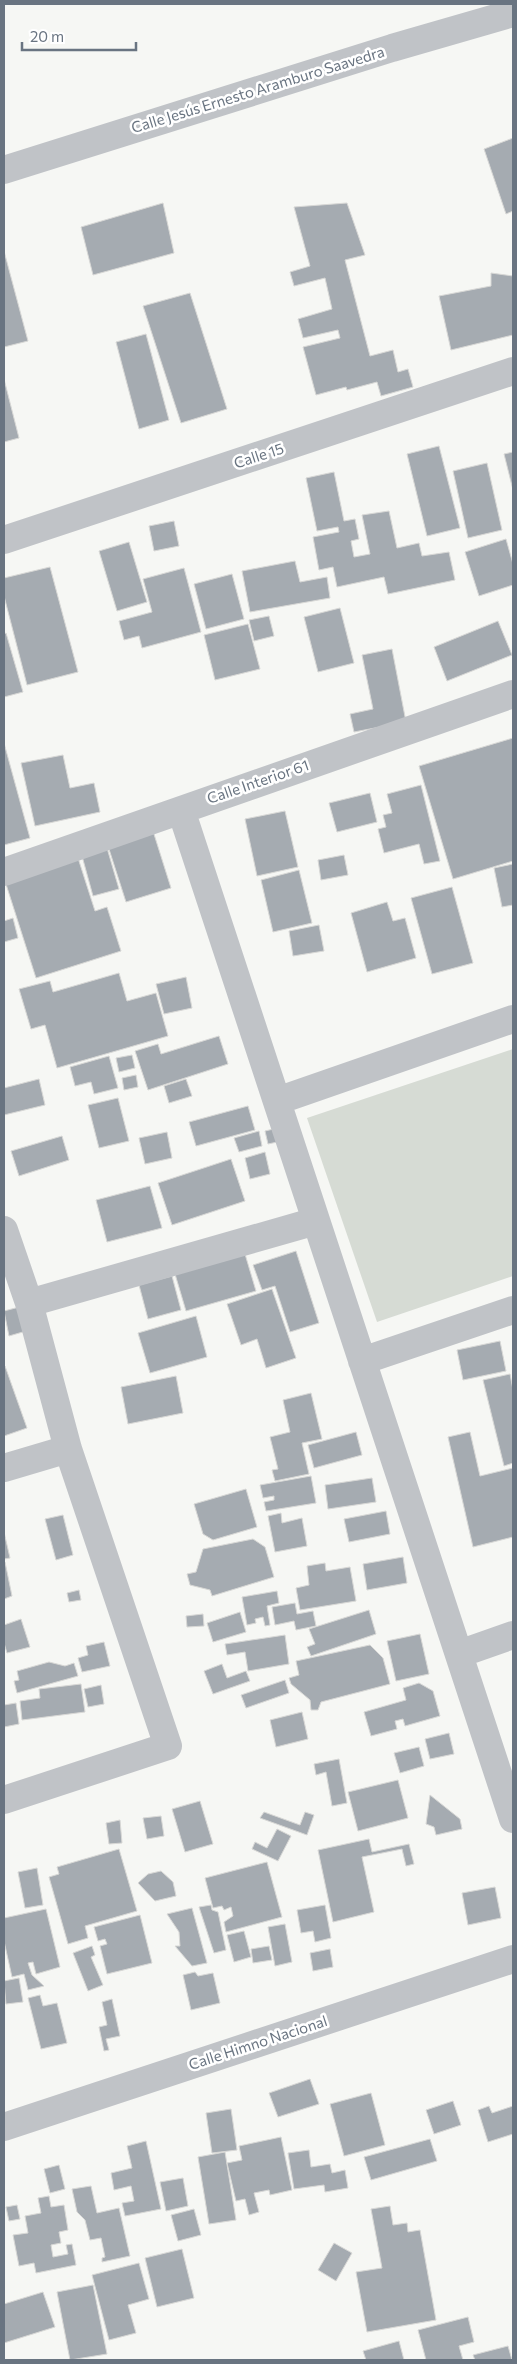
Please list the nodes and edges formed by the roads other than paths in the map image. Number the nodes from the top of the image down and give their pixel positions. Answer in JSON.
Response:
{"nodes":[{"id":1,"x":513,"y":13,"type":"edge"},
{"id":2,"x":4,"y":170,"type":"edge"},
{"id":3,"x":513,"y":371,"type":"edge"},
{"id":4,"x":4,"y":540,"type":"edge"},
{"id":5,"x":513,"y":694,"type":"edge"},
{"id":6,"x":181,"y":810,"type":"junction"},
{"id":7,"x":4,"y":872,"type":"edge"},
{"id":8,"x":513,"y":1019,"type":"edge"},
{"id":9,"x":277,"y":1101,"type":"junction"},
{"id":10,"x":316,"y":1221,"type":"junction"},
{"id":11,"x":4,"y":1230,"type":"edge"},
{"id":12,"x":29,"y":1303,"type":"junction"},
{"id":13,"x":513,"y":1310,"type":"edge"},
{"id":14,"x":362,"y":1361,"type":"junction"},
{"id":15,"x":68,"y":1448,"type":"junction"},
{"id":16,"x":4,"y":1468,"type":"edge"},
{"id":17,"x":513,"y":1635,"type":"edge"},
{"id":18,"x":459,"y":1654,"type":"junction"},
{"id":19,"x":4,"y":1800,"type":"edge"},
{"id":20,"x":513,"y":1819,"type":"edge"},
{"id":21,"x":513,"y":1959,"type":"edge"},
{"id":22,"x":4,"y":2127,"type":"edge"}],
"edges":[{"from":1,"to":2,"type":"street","name":"Calle Jesús Ernesto Aramburo Saavedra"},
{"from":3,"to":4,"type":"street","name":"Calle 15"},
{"from":5,"to":6,"type":"street","name":"Calle Interior 61"},
{"from":6,"to":7,"type":"street","name":"Calle Interior 61"},
{"from":6,"to":9,"type":"street"},
{"from":8,"to":9,"type":"street"},
{"from":9,"to":10,"type":"street"},
{"from":10,"to":12,"type":"street"},
{"from":10,"to":14,"type":"street"},
{"from":11,"to":12,"type":"street"},
{"from":12,"to":15,"type":"street"},
{"from":13,"to":14,"type":"street"},
{"from":14,"to":18,"type":"street"},
{"from":15,"to":16,"type":"street"},
{"from":15,"to":19,"type":"street"},
{"from":17,"to":18,"type":"street"},
{"from":18,"to":20,"type":"street"},
{"from":21,"to":22,"type":"street","name":"Calle Himno Nacional"}]}
